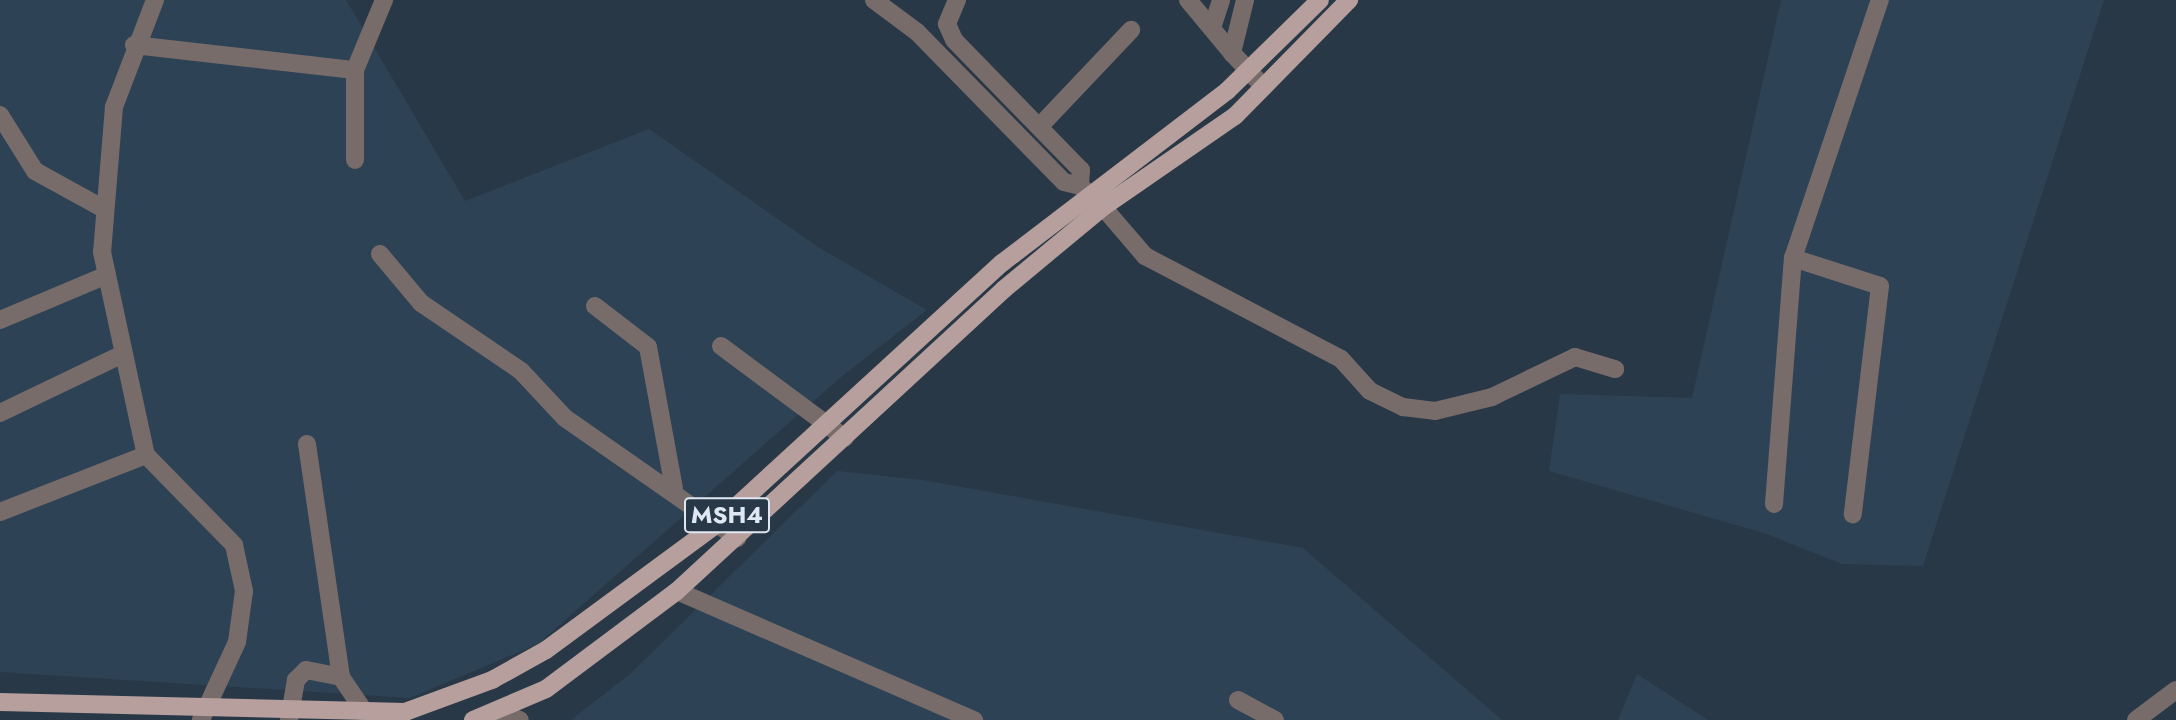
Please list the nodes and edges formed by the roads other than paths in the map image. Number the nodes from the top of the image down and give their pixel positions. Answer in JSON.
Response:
{"nodes":[{"id":1,"x":155,"y":0,"type":"edge"},
{"id":2,"x":384,"y":0,"type":"edge"},
{"id":3,"x":874,"y":0,"type":"edge"},
{"id":4,"x":957,"y":0,"type":"edge"},
{"id":5,"x":1188,"y":0,"type":"edge"},
{"id":6,"x":1221,"y":0,"type":"edge"},
{"id":7,"x":1245,"y":0,"type":"edge"},
{"id":8,"x":1320,"y":0,"type":"edge"},
{"id":9,"x":1349,"y":0,"type":"edge"},
{"id":10,"x":1880,"y":0,"type":"edge"},
{"id":11,"x":1212,"y":28,"type":"junction"},
{"id":12,"x":1131,"y":30,"type":"dead end"},
{"id":13,"x":134,"y":45,"type":"junction"},
{"id":14,"x":1232,"y":53,"type":"junction"},
{"id":15,"x":355,"y":70,"type":"junction"},
{"id":16,"x":1250,"y":71,"type":"junction"},
{"id":17,"x":1262,"y":85,"type":"junction"},
{"id":18,"x":0,"y":115,"type":"edge"},
{"id":19,"x":1039,"y":127,"type":"junction"},
{"id":20,"x":355,"y":160,"type":"dead end"},
{"id":21,"x":1084,"y":190,"type":"junction"},
{"id":22,"x":1103,"y":207,"type":"junction"},
{"id":23,"x":103,"y":208,"type":"junction"},
{"id":24,"x":380,"y":254,"type":"dead end"},
{"id":25,"x":1793,"y":258,"type":"junction"},
{"id":26,"x":107,"y":275,"type":"junction"},
{"id":27,"x":596,"y":306,"type":"dead end"},
{"id":28,"x":0,"y":320,"type":"edge"},
{"id":29,"x":721,"y":346,"type":"dead end"},
{"id":30,"x":123,"y":355,"type":"junction"},
{"id":31,"x":1615,"y":369,"type":"dead end"},
{"id":32,"x":0,"y":413,"type":"edge"},
{"id":33,"x":825,"y":425,"type":"junction"},
{"id":34,"x":845,"y":438,"type":"junction"},
{"id":35,"x":307,"y":444,"type":"dead end"},
{"id":36,"x":146,"y":455,"type":"junction"},
{"id":37,"x":674,"y":489,"type":"junction"},
{"id":38,"x":1774,"y":504,"type":"dead end"},
{"id":39,"x":0,"y":512,"type":"edge"},
{"id":40,"x":1853,"y":514,"type":"dead end"},
{"id":41,"x":717,"y":524,"type":"junction"},
{"id":42,"x":737,"y":538,"type":"junction"},
{"id":43,"x":677,"y":591,"type":"junction"},
{"id":44,"x":341,"y":677,"type":"junction"},
{"id":45,"x":2172,"y":694,"type":"edge"},
{"id":46,"x":1238,"y":700,"type":"dead end"},
{"id":47,"x":0,"y":702,"type":"edge"},
{"id":48,"x":203,"y":712,"type":"edge"},
{"id":49,"x":498,"y":712,"type":"junction"},
{"id":50,"x":290,"y":714,"type":"edge"},
{"id":51,"x":367,"y":716,"type":"edge"},
{"id":52,"x":473,"y":720,"type":"edge"},
{"id":53,"x":520,"y":720,"type":"edge"},
{"id":54,"x":974,"y":720,"type":"edge"},
{"id":55,"x":1275,"y":720,"type":"edge"},
{"id":56,"x":2136,"y":720,"type":"edge"}],
"edges":[{"from":1,"to":13,"type":"street"},
{"from":2,"to":15,"type":"street"},
{"from":3,"to":21,"type":"street"},
{"from":4,"to":19,"type":"street"},
{"from":5,"to":11,"type":"street"},
{"from":6,"to":11,"type":"street"},
{"from":7,"to":14,"type":"street"},
{"from":8,"to":16,"type":"main road","number":"MSH4"},
{"from":9,"to":17,"type":"main road","number":"MSH4"},
{"from":10,"to":25,"type":"street"},
{"from":11,"to":14,"type":"street"},
{"from":12,"to":19,"type":"street"},
{"from":13,"to":15,"type":"street"},
{"from":13,"to":23,"type":"street"},
{"from":14,"to":16,"type":"street"},
{"from":15,"to":20,"type":"street"},
{"from":16,"to":17,"type":"street"},
{"from":16,"to":21,"type":"main road","number":"MSH4"},
{"from":17,"to":22,"type":"main road","number":"MSH4"},
{"from":18,"to":23,"type":"street"},
{"from":19,"to":21,"type":"street"},
{"from":21,"to":22,"type":"street"},
{"from":21,"to":33,"type":"main road","number":"MSH4"},
{"from":22,"to":31,"type":"street"},
{"from":22,"to":34,"type":"main road","number":"MSH4"},
{"from":23,"to":26,"type":"street"},
{"from":24,"to":37,"type":"street"},
{"from":25,"to":38,"type":"street"},
{"from":25,"to":40,"type":"street"},
{"from":26,"to":28,"type":"street"},
{"from":26,"to":30,"type":"street"},
{"from":27,"to":37,"type":"street"},
{"from":29,"to":33,"type":"street"},
{"from":30,"to":32,"type":"street"},
{"from":30,"to":36,"type":"street"},
{"from":33,"to":34,"type":"street"},
{"from":33,"to":41,"type":"main road","number":"MSH4"},
{"from":34,"to":42,"type":"main road","number":"MSH4"},
{"from":35,"to":44,"type":"street"},
{"from":36,"to":39,"type":"street"},
{"from":36,"to":48,"type":"street"},
{"from":37,"to":41,"type":"street"},
{"from":41,"to":42,"type":"street"},
{"from":41,"to":51,"type":"main road","number":"MSH4"},
{"from":42,"to":43,"type":"main road","number":"MSH4"},
{"from":43,"to":49,"type":"main road","number":"MSH4"},
{"from":43,"to":54,"type":"street"},
{"from":44,"to":50,"type":"street"},
{"from":44,"to":51,"type":"street"},
{"from":45,"to":56,"type":"street"},
{"from":46,"to":55,"type":"street"},
{"from":47,"to":48,"type":"main road","number":"MSH4"},
{"from":48,"to":50,"type":"main road","number":"MSH4"},
{"from":49,"to":52,"type":"main road","number":"MSH4"},
{"from":49,"to":53,"type":"street"},
{"from":50,"to":51,"type":"main road","number":"MSH4"}]}
